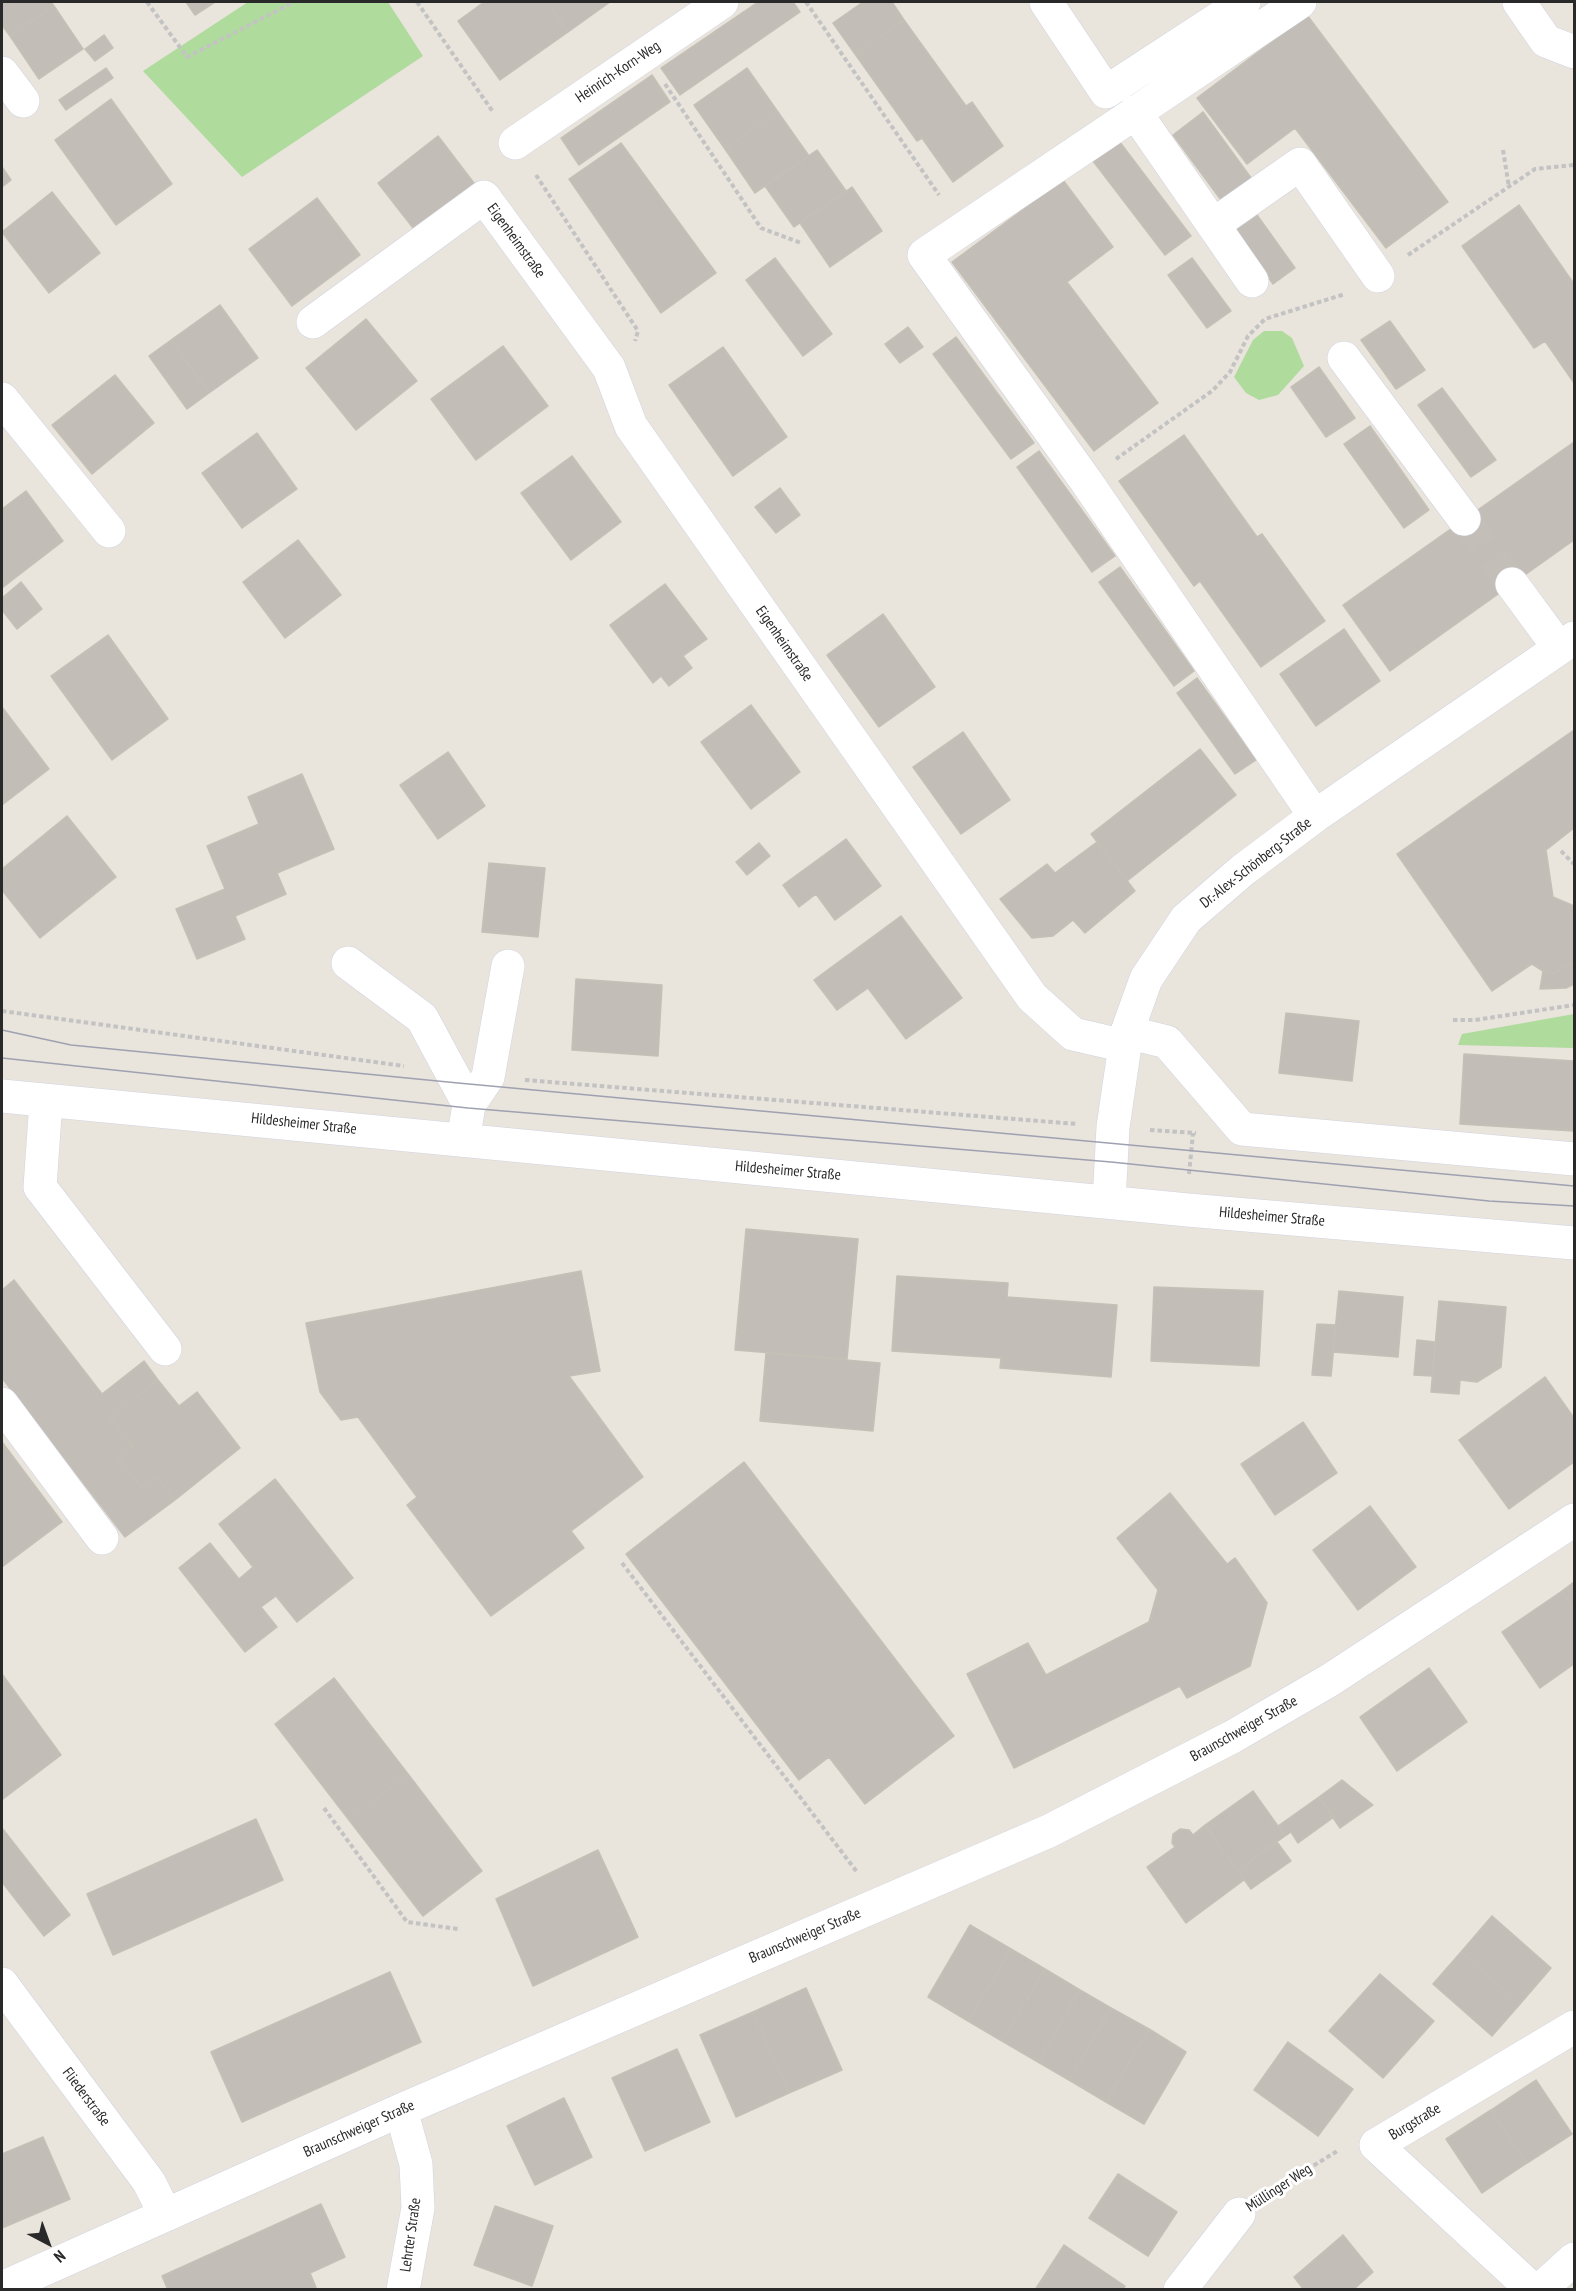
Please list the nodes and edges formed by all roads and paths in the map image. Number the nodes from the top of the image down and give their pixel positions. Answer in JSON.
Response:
{"nodes":[{"id":1,"x":147,"y":2,"type":"edge"},
{"id":2,"x":294,"y":2,"type":"edge"},
{"id":3,"x":417,"y":2,"type":"edge"},
{"id":4,"x":722,"y":2,"type":"edge"},
{"id":5,"x":806,"y":2,"type":"edge"},
{"id":6,"x":1046,"y":2,"type":"edge"},
{"id":7,"x":1244,"y":2,"type":"edge"},
{"id":8,"x":1300,"y":2,"type":"edge"},
{"id":9,"x":1519,"y":2,"type":"edge"},
{"id":10,"x":1575,"y":52,"type":"edge"},
{"id":11,"x":644,"y":54,"type":"junction"},
{"id":12,"x":2,"y":73,"type":"edge"},
{"id":13,"x":23,"y":101,"type":"dead end"},
{"id":14,"x":1135,"y":112,"type":"junction"},
{"id":15,"x":515,"y":143,"type":"junction"},
{"id":16,"x":1503,"y":150,"type":"dead end"},
{"id":17,"x":1575,"y":165,"type":"edge"},
{"id":18,"x":1509,"y":187,"type":"junction"},
{"id":19,"x":939,"y":195,"type":"dead end"},
{"id":20,"x":1213,"y":225,"type":"junction"},
{"id":21,"x":801,"y":243,"type":"dead end"},
{"id":22,"x":1378,"y":276,"type":"junction"},
{"id":23,"x":1252,"y":281,"type":"dead end"},
{"id":24,"x":313,"y":322,"type":"dead end"},
{"id":25,"x":1344,"y":358,"type":"dead end"},
{"id":26,"x":609,"y":368,"type":"junction"},
{"id":27,"x":2,"y":399,"type":"edge"},
{"id":28,"x":1086,"y":481,"type":"junction"},
{"id":29,"x":1464,"y":519,"type":"tunnel mouth"},
{"id":30,"x":109,"y":531,"type":"dead end"},
{"id":31,"x":1512,"y":584,"type":"tunnel mouth"},
{"id":32,"x":1567,"y":643,"type":"edge"},
{"id":33,"x":1315,"y":816,"type":"junction"},
{"id":34,"x":1561,"y":851,"type":"dead end"},
{"id":35,"x":1575,"y":864,"type":"edge"},
{"id":36,"x":348,"y":963,"type":"dead end"},
{"id":37,"x":508,"y":966,"type":"dead end"},
{"id":38,"x":1575,"y":1005,"type":"edge"},
{"id":39,"x":2,"y":1011,"type":"edge"},
{"id":40,"x":1453,"y":1020,"type":"dead end"},
{"id":41,"x":1126,"y":1039,"type":"junction"},
{"id":42,"x":452,"y":1073,"type":"junction"},
{"id":43,"x":488,"y":1077,"type":"junction"},
{"id":44,"x":2,"y":1096,"type":"edge"},
{"id":45,"x":46,"y":1101,"type":"junction"},
{"id":46,"x":469,"y":1105,"type":"junction"},
{"id":47,"x":1113,"y":1127,"type":"junction"},
{"id":48,"x":1242,"y":1129,"type":"junction"},
{"id":49,"x":463,"y":1140,"type":"junction"},
{"id":50,"x":1575,"y":1159,"type":"edge"},
{"id":51,"x":1109,"y":1202,"type":"junction"},
{"id":52,"x":1575,"y":1243,"type":"edge"},
{"id":53,"x":165,"y":1348,"type":"dead end"},
{"id":54,"x":2,"y":1404,"type":"edge"},
{"id":55,"x":1575,"y":1520,"type":"edge"},
{"id":56,"x":102,"y":1538,"type":"dead end"},
{"id":57,"x":622,"y":1563,"type":"dead end"},
{"id":58,"x":324,"y":1808,"type":"dead end"},
{"id":59,"x":881,"y":1904,"type":"junction"},
{"id":60,"x":458,"y":1929,"type":"dead end"},
{"id":61,"x":2,"y":1984,"type":"edge"},
{"id":62,"x":1575,"y":2027,"type":"edge"},
{"id":63,"x":400,"y":2110,"type":"junction"},
{"id":64,"x":1376,"y":2145,"type":"junction"},
{"id":65,"x":165,"y":2214,"type":"junction"},
{"id":66,"x":1239,"y":2214,"type":"joint"},
{"id":67,"x":1575,"y":2259,"type":"edge"},
{"id":68,"x":2,"y":2288,"type":"edge"},
{"id":69,"x":403,"y":2289,"type":"edge"},
{"id":70,"x":1180,"y":2289,"type":"edge"},
{"id":71,"x":1533,"y":2289,"type":"edge"},
{"id":72,"x":1540,"y":2289,"type":"edge"}],
"edges":[{"from":1,"to":2,"type":"path"},
{"from":3,"to":15,"type":"path"},
{"from":4,"to":11,"type":"street","name":"Heinrich-Korn-Weg"},
{"from":5,"to":19,"type":"path"},
{"from":6,"to":7,"type":"street"},
{"from":8,"to":14,"type":"street"},
{"from":9,"to":10,"type":"street"},
{"from":11,"to":15,"type":"street","name":"Heinrich-Korn-Weg"},
{"from":11,"to":21,"type":"path"},
{"from":12,"to":13,"type":"street"},
{"from":14,"to":20,"type":"street"},
{"from":14,"to":28,"type":"street"},
{"from":15,"to":26,"type":"path"},
{"from":16,"to":18,"type":"path"},
{"from":17,"to":18,"type":"path"},
{"from":18,"to":22,"type":"path"},
{"from":20,"to":22,"type":"street"},
{"from":20,"to":23,"type":"street"},
{"from":22,"to":28,"type":"path"},
{"from":24,"to":26,"type":"street","name":"Eigenheimstraße"},
{"from":25,"to":29,"type":"street"},
{"from":26,"to":41,"type":"street","name":"Eigenheimstraße"},
{"from":27,"to":30,"type":"street"},
{"from":28,"to":33,"type":"street"},
{"from":31,"to":32,"type":"street"},
{"from":32,"to":33,"type":"street","name":"Dr.-Alex-Schönberg-Straße"},
{"from":33,"to":41,"type":"street","name":"Dr.-Alex-Schönberg-Straße"},
{"from":34,"to":35,"type":"path"},
{"from":36,"to":42,"type":"street"},
{"from":37,"to":43,"type":"street"},
{"from":38,"to":40,"type":"path"},
{"from":39,"to":42,"type":"path"},
{"from":41,"to":47,"type":"street","name":"Dr.-Alex-Schönberg-Straße"},
{"from":41,"to":48,"type":"street","name":"Eigenheimstraße"},
{"from":42,"to":46,"type":"street"},
{"from":43,"to":46,"type":"street"},
{"from":43,"to":47,"type":"path"},
{"from":44,"to":45,"type":"street","name":"Hildesheimer Straße"},
{"from":45,"to":49,"type":"street","name":"Hildesheimer Straße"},
{"from":45,"to":53,"type":"street"},
{"from":46,"to":49,"type":"street"},
{"from":47,"to":48,"type":"path"},
{"from":47,"to":51,"type":"street","name":"Dr.-Alex-Schönberg-Straße"},
{"from":48,"to":50,"type":"street"},
{"from":49,"to":51,"type":"street","name":"Hildesheimer Straße"},
{"from":51,"to":52,"type":"street","name":"Hildesheimer Straße"},
{"from":54,"to":56,"type":"street"},
{"from":55,"to":59,"type":"street","name":"Braunschweiger Straße"},
{"from":57,"to":59,"type":"path"},
{"from":58,"to":60,"type":"path"},
{"from":59,"to":63,"type":"street","name":"Braunschweiger Straße"},
{"from":61,"to":65,"type":"street","name":"Fliederstraße"},
{"from":62,"to":64,"type":"street","name":"Burgstraße"},
{"from":63,"to":65,"type":"street","name":"Braunschweiger Straße"},
{"from":63,"to":69,"type":"street","name":"Lehrter Straße"},
{"from":64,"to":66,"type":"path","name":"Müllinger Weg"},
{"from":64,"to":71,"type":"street","name":"Burgstraße"},
{"from":65,"to":68,"type":"street","name":"Braunschweiger Straße"},
{"from":66,"to":70,"type":"street","name":"Müllinger Weg"},
{"from":67,"to":72,"type":"street"}]}
